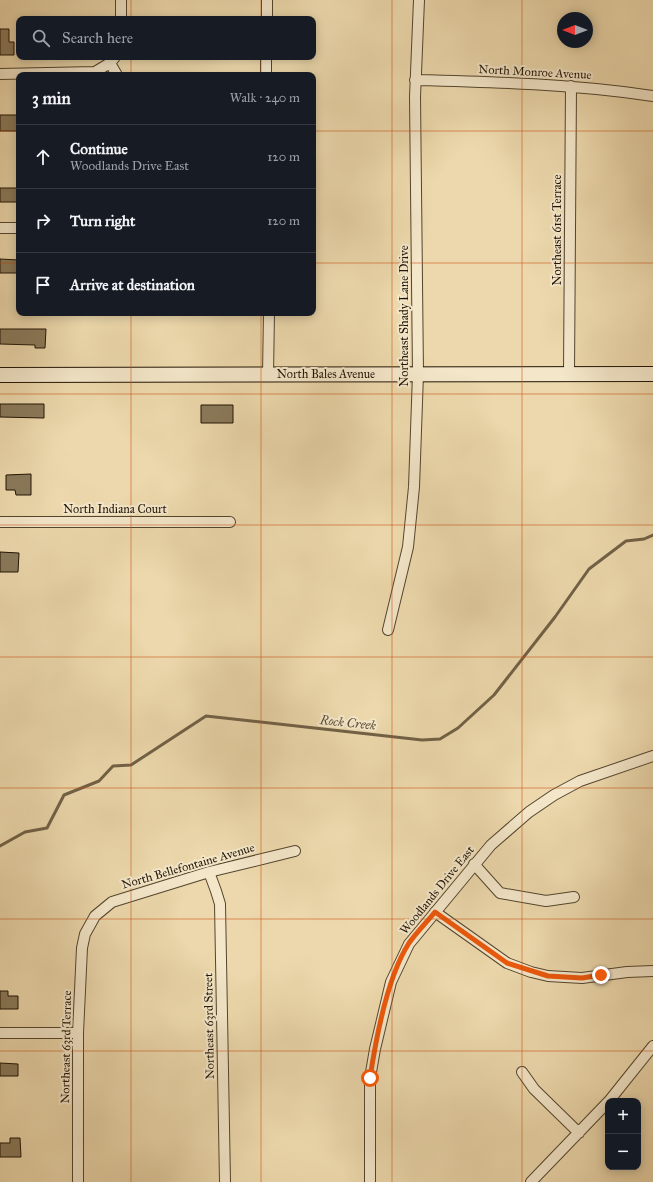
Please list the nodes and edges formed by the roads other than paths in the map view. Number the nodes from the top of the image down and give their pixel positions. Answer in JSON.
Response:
{"nodes":[{"id":1,"x":121,"y":0,"type":"edge"},
{"id":2,"x":267,"y":0,"type":"edge"},
{"id":3,"x":419,"y":0,"type":"edge"},
{"id":4,"x":121,"y":16,"type":"edge"},
{"id":5,"x":266,"y":16,"type":"edge"},
{"id":6,"x":112,"y":60,"type":"edge"},
{"id":7,"x":266,"y":60,"type":"edge"},
{"id":8,"x":95,"y":72,"type":"edge"},
{"id":9,"x":116,"y":72,"type":"edge"},
{"id":10,"x":266,"y":72,"type":"edge"},
{"id":11,"x":0,"y":74,"type":"edge"},
{"id":12,"x":16,"y":74,"type":"edge"},
{"id":13,"x":415,"y":80,"type":"junction"},
{"id":14,"x":571,"y":86,"type":"junction"},
{"id":15,"x":653,"y":96,"type":"edge"},
{"id":16,"x":0,"y":228,"type":"edge"},
{"id":17,"x":16,"y":228,"type":"edge"},
{"id":18,"x":269,"y":316,"type":"edge"},
{"id":19,"x":268,"y":374,"type":"junction"},
{"id":20,"x":418,"y":374,"type":"junction"},
{"id":21,"x":569,"y":374,"type":"junction"},
{"id":22,"x":653,"y":374,"type":"edge"},
{"id":23,"x":0,"y":375,"type":"edge"},
{"id":24,"x":0,"y":522,"type":"edge"},
{"id":25,"x":230,"y":522,"type":"dead end"},
{"id":26,"x":388,"y":630,"type":"dead end"},
{"id":27,"x":653,"y":756,"type":"edge"},
{"id":28,"x":294,"y":851,"type":"dead end"},
{"id":29,"x":474,"y":864,"type":"junction"},
{"id":30,"x":209,"y":872,"type":"junction"},
{"id":31,"x":574,"y":897,"type":"dead end"},
{"id":32,"x":435,"y":912,"type":"junction"},
{"id":33,"x":94,"y":916,"type":"joint"},
{"id":34,"x":653,"y":971,"type":"edge"},
{"id":35,"x":0,"y":1033,"type":"edge"},
{"id":36,"x":78,"y":1033,"type":"junction"},
{"id":37,"x":653,"y":1046,"type":"edge"},
{"id":38,"x":522,"y":1072,"type":"dead end"},
{"id":39,"x":610,"y":1098,"type":"edge"},
{"id":40,"x":605,"y":1104,"type":"edge"},
{"id":41,"x":578,"y":1133,"type":"junction"},
{"id":42,"x":78,"y":1182,"type":"edge"},
{"id":43,"x":225,"y":1182,"type":"edge"},
{"id":44,"x":370,"y":1182,"type":"edge"},
{"id":45,"x":531,"y":1182,"type":"edge"}],
"edges":[{"from":1,"to":4,"type":"street"},
{"from":2,"to":5,"type":"street"},
{"from":3,"to":13,"type":"street","name":"Northeast Shady Lane Drive"},
{"from":6,"to":8,"type":"street"},
{"from":6,"to":9,"type":"street"},
{"from":7,"to":10,"type":"street"},
{"from":11,"to":12,"type":"street"},
{"from":13,"to":14,"type":"street","name":"North Monroe Avenue"},
{"from":13,"to":20,"type":"street","name":"Northeast Shady Lane Drive"},
{"from":14,"to":15,"type":"street","name":"North Monroe Avenue"},
{"from":14,"to":21,"type":"street","name":"Northeast 61st Terrace"},
{"from":16,"to":17,"type":"street"},
{"from":18,"to":19,"type":"street"},
{"from":19,"to":20,"type":"street","name":"North Bales Avenue"},
{"from":19,"to":23,"type":"street","name":"North Bales Avenue"},
{"from":20,"to":21,"type":"street","name":"North Bales Avenue"},
{"from":20,"to":26,"type":"street","name":"Northeast Shady Lane Drive"},
{"from":21,"to":22,"type":"street","name":"North Bales Avenue"},
{"from":24,"to":25,"type":"street","name":"North Indiana Court"},
{"from":27,"to":29,"type":"street","name":"Woodlands Drive East"},
{"from":28,"to":30,"type":"street","name":"North Bellefontaine Avenue"},
{"from":29,"to":31,"type":"street"},
{"from":29,"to":32,"type":"street","name":"Woodlands Drive East"},
{"from":30,"to":33,"type":"street","name":"North Bellefontaine Avenue"},
{"from":30,"to":43,"type":"street","name":"Northeast 63rd Street"},
{"from":32,"to":34,"type":"street"},
{"from":32,"to":44,"type":"street","name":"Woodlands Drive East"},
{"from":33,"to":36,"type":"street","name":"Northeast 63rd Terrace"},
{"from":35,"to":36,"type":"street"},
{"from":36,"to":42,"type":"street","name":"Northeast 63rd Terrace"},
{"from":37,"to":39,"type":"street"},
{"from":38,"to":41,"type":"street"},
{"from":40,"to":41,"type":"street"},
{"from":41,"to":45,"type":"street"}]}
